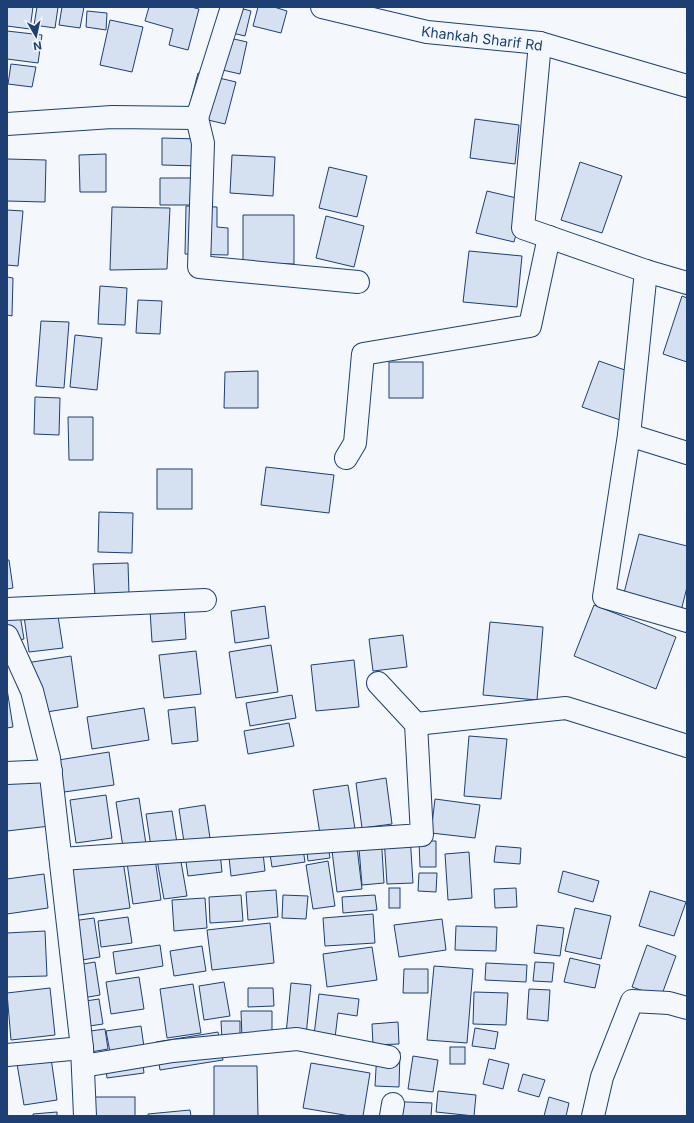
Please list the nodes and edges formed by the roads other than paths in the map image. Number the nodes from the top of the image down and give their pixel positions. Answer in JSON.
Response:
{"nodes":[{"id":1,"x":232,"y":7,"type":"edge"},
{"id":2,"x":322,"y":7,"type":"edge"},
{"id":3,"x":540,"y":43,"type":"junction"},
{"id":4,"x":687,"y":86,"type":"edge"},
{"id":5,"x":197,"y":118,"type":"junction"},
{"id":6,"x":7,"y":124,"type":"edge"},
{"id":7,"x":549,"y":237,"type":"junction"},
{"id":8,"x":646,"y":271,"type":"junction"},
{"id":9,"x":358,"y":282,"type":"dead end"},
{"id":10,"x":687,"y":283,"type":"edge"},
{"id":11,"x":629,"y":435,"type":"junction"},
{"id":12,"x":687,"y":453,"type":"edge"},
{"id":13,"x":346,"y":458,"type":"dead end"},
{"id":14,"x":205,"y":600,"type":"dead end"},
{"id":15,"x":7,"y":609,"type":"edge"},
{"id":16,"x":687,"y":621,"type":"edge"},
{"id":17,"x":7,"y":636,"type":"edge"},
{"id":18,"x":378,"y":683,"type":"dead end"},
{"id":19,"x":416,"y":724,"type":"junction"},
{"id":20,"x":687,"y":746,"type":"edge"},
{"id":21,"x":51,"y":771,"type":"junction"},
{"id":22,"x":7,"y":773,"type":"edge"},
{"id":23,"x":61,"y":859,"type":"junction"},
{"id":24,"x":687,"y":1008,"type":"edge"},
{"id":25,"x":7,"y":1055,"type":"edge"},
{"id":26,"x":82,"y":1057,"type":"junction"},
{"id":27,"x":389,"y":1057,"type":"dead end"},
{"id":28,"x":85,"y":1116,"type":"edge"},
{"id":29,"x":593,"y":1116,"type":"edge"}],
"edges":[{"from":1,"to":5,"type":"street"},
{"from":2,"to":3,"type":"street","name":"Khankah Sharif Rd"},
{"from":3,"to":4,"type":"street","name":"Khankah Sharif Rd"},
{"from":3,"to":7,"type":"street"},
{"from":5,"to":6,"type":"street"},
{"from":5,"to":9,"type":"street"},
{"from":7,"to":8,"type":"street"},
{"from":7,"to":13,"type":"street"},
{"from":8,"to":10,"type":"street"},
{"from":8,"to":11,"type":"street"},
{"from":11,"to":12,"type":"street"},
{"from":11,"to":16,"type":"street"},
{"from":14,"to":15,"type":"street"},
{"from":17,"to":21,"type":"street"},
{"from":18,"to":19,"type":"street"},
{"from":19,"to":20,"type":"street"},
{"from":19,"to":23,"type":"street"},
{"from":21,"to":22,"type":"street"},
{"from":21,"to":23,"type":"street"},
{"from":23,"to":26,"type":"street"},
{"from":24,"to":29,"type":"street"},
{"from":25,"to":26,"type":"street"},
{"from":26,"to":27,"type":"street"},
{"from":26,"to":28,"type":"street"}]}
